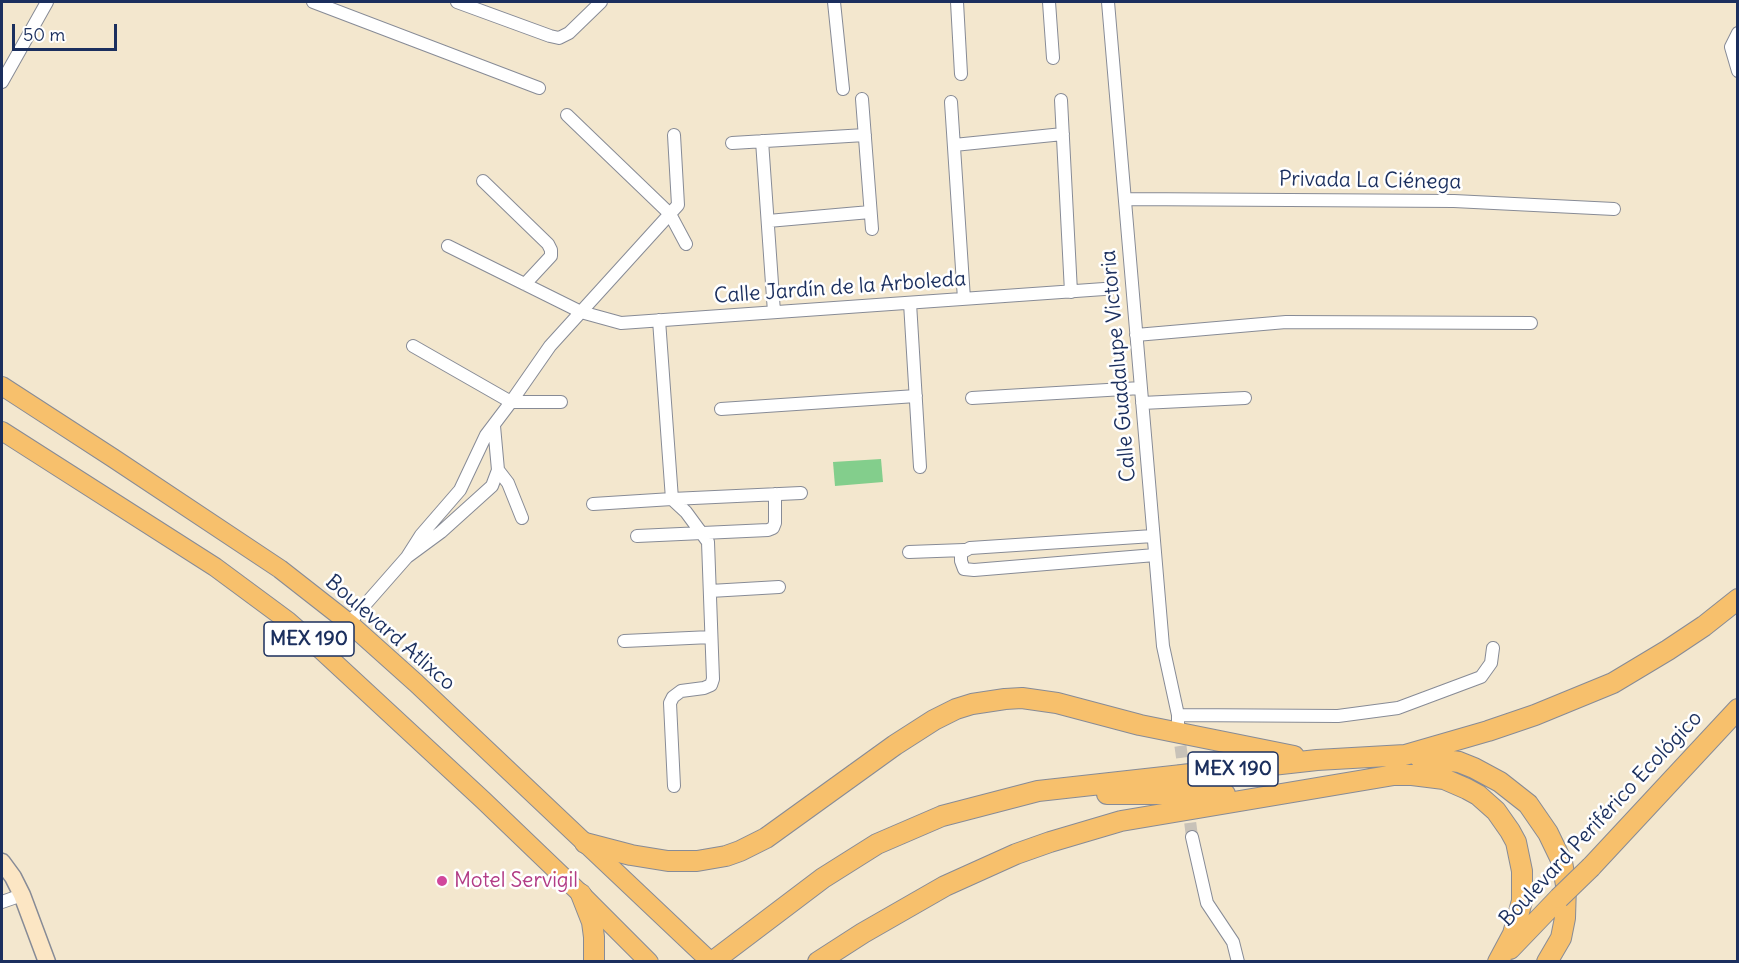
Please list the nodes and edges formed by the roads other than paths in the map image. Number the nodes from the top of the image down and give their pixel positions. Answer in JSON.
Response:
{"nodes":[{"id":1,"x":47,"y":2,"type":"edge"},
{"id":2,"x":313,"y":2,"type":"edge"},
{"id":3,"x":457,"y":2,"type":"edge"},
{"id":4,"x":601,"y":2,"type":"edge"},
{"id":5,"x":834,"y":2,"type":"edge"},
{"id":6,"x":957,"y":2,"type":"edge"},
{"id":7,"x":1048,"y":2,"type":"edge"},
{"id":8,"x":1108,"y":2,"type":"edge"},
{"id":9,"x":1737,"y":33,"type":"edge"},
{"id":10,"x":1053,"y":58,"type":"dead end"},
{"id":11,"x":1737,"y":71,"type":"edge"},
{"id":12,"x":961,"y":74,"type":"dead end"},
{"id":13,"x":2,"y":82,"type":"edge"},
{"id":14,"x":539,"y":88,"type":"dead end"},
{"id":15,"x":843,"y":89,"type":"dead end"},
{"id":16,"x":862,"y":99,"type":"dead end"},
{"id":17,"x":1061,"y":100,"type":"dead end"},
{"id":18,"x":951,"y":102,"type":"dead end"},
{"id":19,"x":567,"y":115,"type":"dead end"},
{"id":20,"x":1063,"y":134,"type":"junction"},
{"id":21,"x":674,"y":135,"type":"dead end"},
{"id":22,"x":865,"y":135,"type":"junction"},
{"id":23,"x":762,"y":141,"type":"junction"},
{"id":24,"x":732,"y":143,"type":"dead end"},
{"id":25,"x":954,"y":145,"type":"junction"},
{"id":26,"x":483,"y":181,"type":"dead end"},
{"id":27,"x":1125,"y":199,"type":"junction"},
{"id":28,"x":1614,"y":209,"type":"dead end"},
{"id":29,"x":870,"y":212,"type":"junction"},
{"id":30,"x":670,"y":214,"type":"junction"},
{"id":31,"x":768,"y":221,"type":"junction"},
{"id":32,"x":872,"y":229,"type":"dead end"},
{"id":33,"x":686,"y":244,"type":"dead end"},
{"id":34,"x":448,"y":246,"type":"dead end"},
{"id":35,"x":525,"y":284,"type":"junction"},
{"id":36,"x":1104,"y":289,"type":"dead end"},
{"id":37,"x":1071,"y":292,"type":"junction"},
{"id":38,"x":963,"y":299,"type":"junction"},
{"id":39,"x":910,"y":303,"type":"junction"},
{"id":40,"x":581,"y":312,"type":"junction"},
{"id":41,"x":774,"y":312,"type":"junction"},
{"id":42,"x":659,"y":320,"type":"junction"},
{"id":43,"x":1531,"y":323,"type":"dead end"},
{"id":44,"x":1136,"y":335,"type":"junction"},
{"id":45,"x":412,"y":346,"type":"dead end"},
{"id":46,"x":2,"y":386,"type":"edge"},
{"id":47,"x":1141,"y":388,"type":"junction"},
{"id":48,"x":916,"y":396,"type":"junction"},
{"id":49,"x":972,"y":398,"type":"dead end"},
{"id":50,"x":1245,"y":398,"type":"dead end"},
{"id":51,"x":511,"y":402,"type":"junction"},
{"id":52,"x":561,"y":402,"type":"dead end"},
{"id":53,"x":1142,"y":403,"type":"junction"},
{"id":54,"x":721,"y":409,"type":"dead end"},
{"id":55,"x":494,"y":426,"type":"junction"},
{"id":56,"x":2,"y":431,"type":"edge"},
{"id":57,"x":920,"y":467,"type":"dead end"},
{"id":58,"x":498,"y":470,"type":"junction"},
{"id":59,"x":801,"y":493,"type":"dead end"},
{"id":60,"x":775,"y":494,"type":"junction"},
{"id":61,"x":672,"y":499,"type":"junction"},
{"id":62,"x":593,"y":504,"type":"dead end"},
{"id":63,"x":522,"y":518,"type":"dead end"},
{"id":64,"x":701,"y":533,"type":"junction"},
{"id":65,"x":637,"y":536,"type":"dead end"},
{"id":66,"x":1153,"y":537,"type":"junction"},
{"id":67,"x":964,"y":550,"type":"junction"},
{"id":68,"x":909,"y":552,"type":"dead end"},
{"id":69,"x":1155,"y":555,"type":"junction"},
{"id":70,"x":407,"y":557,"type":"junction"},
{"id":71,"x":779,"y":587,"type":"dead end"},
{"id":72,"x":710,"y":591,"type":"junction"},
{"id":73,"x":1737,"y":599,"type":"edge"},
{"id":74,"x":349,"y":623,"type":"junction"},
{"id":75,"x":711,"y":637,"type":"junction"},
{"id":76,"x":624,"y":641,"type":"dead end"},
{"id":77,"x":1493,"y":648,"type":"dead end"},
{"id":78,"x":1737,"y":709,"type":"edge"},
{"id":79,"x":1406,"y":755,"type":"junction"},
{"id":80,"x":1317,"y":760,"type":"junction"},
{"id":81,"x":674,"y":786,"type":"dead end"},
{"id":82,"x":1038,"y":791,"type":"junction"},
{"id":83,"x":1273,"y":795,"type":"junction"},
{"id":84,"x":1192,"y":837,"type":"tunnel mouth"},
{"id":85,"x":585,"y":843,"type":"junction"},
{"id":86,"x":2,"y":862,"type":"edge"},
{"id":87,"x":7,"y":879,"type":"edge"},
{"id":88,"x":581,"y":894,"type":"junction"},
{"id":89,"x":22,"y":895,"type":"junction"},
{"id":90,"x":2,"y":902,"type":"edge"},
{"id":91,"x":47,"y":962,"type":"edge"},
{"id":92,"x":594,"y":962,"type":"edge"},
{"id":93,"x":649,"y":962,"type":"edge"},
{"id":94,"x":712,"y":962,"type":"edge"},
{"id":95,"x":818,"y":962,"type":"edge"},
{"id":96,"x":1238,"y":962,"type":"edge"},
{"id":97,"x":1498,"y":962,"type":"edge"},
{"id":98,"x":1547,"y":962,"type":"edge"}],
"edges":[{"from":1,"to":13,"type":"street"},
{"from":2,"to":14,"type":"street"},
{"from":3,"to":4,"type":"street"},
{"from":5,"to":15,"type":"street"},
{"from":6,"to":12,"type":"street"},
{"from":7,"to":10,"type":"street"},
{"from":8,"to":27,"type":"street","name":"Calle Guadalupe Victoria"},
{"from":9,"to":11,"type":"street"},
{"from":16,"to":22,"type":"street"},
{"from":17,"to":20,"type":"street"},
{"from":18,"to":25,"type":"street"},
{"from":19,"to":30,"type":"street"},
{"from":20,"to":25,"type":"street"},
{"from":20,"to":37,"type":"street"},
{"from":21,"to":30,"type":"street"},
{"from":22,"to":23,"type":"street"},
{"from":22,"to":29,"type":"street"},
{"from":23,"to":24,"type":"street"},
{"from":23,"to":31,"type":"street"},
{"from":25,"to":38,"type":"street"},
{"from":26,"to":35,"type":"street"},
{"from":27,"to":28,"type":"street","name":"Privada La Ciénega"},
{"from":27,"to":44,"type":"street","name":"Calle Guadalupe Victoria"},
{"from":29,"to":31,"type":"street"},
{"from":29,"to":32,"type":"street"},
{"from":30,"to":33,"type":"street"},
{"from":30,"to":40,"type":"street"},
{"from":31,"to":41,"type":"street"},
{"from":34,"to":35,"type":"street","name":"Calle Jardín de la Arboleda"},
{"from":35,"to":40,"type":"street","name":"Calle Jardín de la Arboleda"},
{"from":36,"to":37,"type":"street","name":"Calle Jardín de la Arboleda"},
{"from":37,"to":38,"type":"street","name":"Calle Jardín de la Arboleda"},
{"from":38,"to":39,"type":"street","name":"Calle Jardín de la Arboleda"},
{"from":39,"to":41,"type":"street","name":"Calle Jardín de la Arboleda"},
{"from":39,"to":48,"type":"street"},
{"from":40,"to":42,"type":"street","name":"Calle Jardín de la Arboleda"},
{"from":40,"to":51,"type":"street"},
{"from":41,"to":42,"type":"street","name":"Calle Jardín de la Arboleda"},
{"from":42,"to":61,"type":"street"},
{"from":43,"to":44,"type":"street"},
{"from":44,"to":47,"type":"street","name":"Calle Guadalupe Victoria"},
{"from":45,"to":51,"type":"street"},
{"from":46,"to":74,"type":"main road","name":"Boulevard Atlixco","number":"MEX 190"},
{"from":47,"to":49,"type":"street"},
{"from":47,"to":53,"type":"street","name":"Calle Guadalupe Victoria"},
{"from":48,"to":54,"type":"street"},
{"from":48,"to":57,"type":"street"},
{"from":50,"to":53,"type":"street"},
{"from":51,"to":52,"type":"street"},
{"from":51,"to":55,"type":"street"},
{"from":53,"to":66,"type":"street","name":"Calle Guadalupe Victoria"},
{"from":55,"to":58,"type":"street"},
{"from":55,"to":70,"type":"street"},
{"from":56,"to":88,"type":"main road","number":"MEX 190"},
{"from":58,"to":63,"type":"street"},
{"from":58,"to":70,"type":"street"},
{"from":59,"to":60,"type":"street"},
{"from":60,"to":61,"type":"street"},
{"from":60,"to":64,"type":"street"},
{"from":61,"to":62,"type":"street"},
{"from":61,"to":64,"type":"street"},
{"from":64,"to":65,"type":"street"},
{"from":64,"to":72,"type":"street"},
{"from":66,"to":67,"type":"street"},
{"from":66,"to":69,"type":"street","name":"Calle Guadalupe Victoria"},
{"from":67,"to":68,"type":"street"},
{"from":67,"to":69,"type":"street"},
{"from":69,"to":77,"type":"street","name":"Calle Guadalupe Victoria"},
{"from":70,"to":74,"type":"street"},
{"from":71,"to":72,"type":"street"},
{"from":72,"to":75,"type":"street"},
{"from":73,"to":79,"type":"highway","number":"MEX 190"},
{"from":74,"to":85,"type":"main road","name":"Boulevard Atlixco","number":"MEX 190"},
{"from":75,"to":76,"type":"street"},
{"from":75,"to":81,"type":"street"},
{"from":78,"to":97,"type":"highway","name":"Boulevard Periférico Ecológico","bridge":true},
{"from":79,"to":80,"type":"highway","number":"MEX 190"},
{"from":79,"to":98,"type":"highway"},
{"from":80,"to":82,"type":"highway","number":"MEX 190"},
{"from":80,"to":85,"type":"highway"},
{"from":82,"to":83,"type":"highway"},
{"from":82,"to":94,"type":"highway","number":"MEX 190"},
{"from":83,"to":95,"type":"highway"},
{"from":83,"to":97,"type":"highway"},
{"from":84,"to":96,"type":"street"},
{"from":85,"to":94,"type":"main road","name":"Boulevard Atlixco","number":"MEX 190"},
{"from":86,"to":87,"type":"main road"},
{"from":87,"to":89,"type":"main road"},
{"from":88,"to":92,"type":"highway"},
{"from":88,"to":93,"type":"main road","number":"MEX 190"},
{"from":89,"to":90,"type":"street"},
{"from":89,"to":91,"type":"main road"}]}
